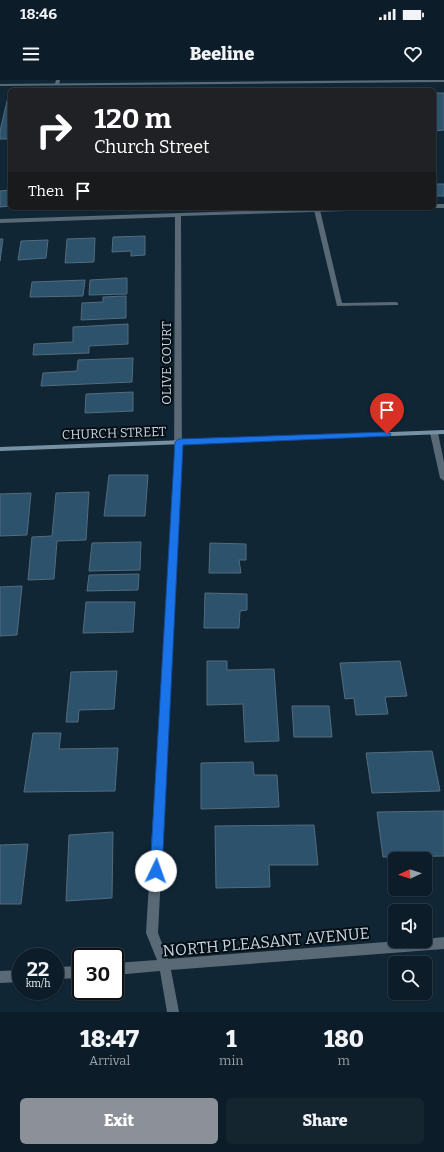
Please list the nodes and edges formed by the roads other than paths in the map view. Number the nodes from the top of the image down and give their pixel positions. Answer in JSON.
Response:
{"nodes":[{"id":1,"x":444,"y":81,"type":"edge"},
{"id":2,"x":58,"y":82,"type":"edge"},
{"id":3,"x":0,"y":84,"type":"edge"},
{"id":4,"x":318,"y":210,"type":"joint"},
{"id":5,"x":178,"y":215,"type":"junction"},
{"id":6,"x":0,"y":221,"type":"edge"},
{"id":7,"x":396,"y":304,"type":"dead end"},
{"id":8,"x":444,"y":432,"type":"edge"},
{"id":9,"x":434,"y":433,"type":"junction"},
{"id":10,"x":179,"y":442,"type":"junction"},
{"id":11,"x":0,"y":449,"type":"edge"},
{"id":12,"x":444,"y":478,"type":"edge"},
{"id":13,"x":444,"y":944,"type":"edge"},
{"id":14,"x":165,"y":966,"type":"junction"},
{"id":15,"x":124,"y":969,"type":"edge"},
{"id":16,"x":12,"y":976,"type":"edge"},
{"id":17,"x":0,"y":977,"type":"edge"},
{"id":18,"x":173,"y":1012,"type":"edge"}],
"edges":[{"from":1,"to":2,"type":"street"},
{"from":2,"to":3,"type":"street"},
{"from":4,"to":5,"type":"street"},
{"from":4,"to":7,"type":"street"},
{"from":5,"to":6,"type":"street"},
{"from":5,"to":10,"type":"street","name":"OLIVE COURT"},
{"from":8,"to":9,"type":"street","name":"CHURCH STREET"},
{"from":9,"to":10,"type":"street","name":"CHURCH STREET"},
{"from":9,"to":12,"type":"street"},
{"from":10,"to":11,"type":"street","name":"CHURCH STREET"},
{"from":10,"to":14,"type":"street","name":"OLIVE COURT"},
{"from":13,"to":14,"type":"street","name":"NORTH PLEASANT AVENUE"},
{"from":14,"to":15,"type":"street","name":"NORTH PLEASANT AVENUE"},
{"from":14,"to":18,"type":"street","name":"OLIVE COURT"},
{"from":16,"to":17,"type":"street"}]}
